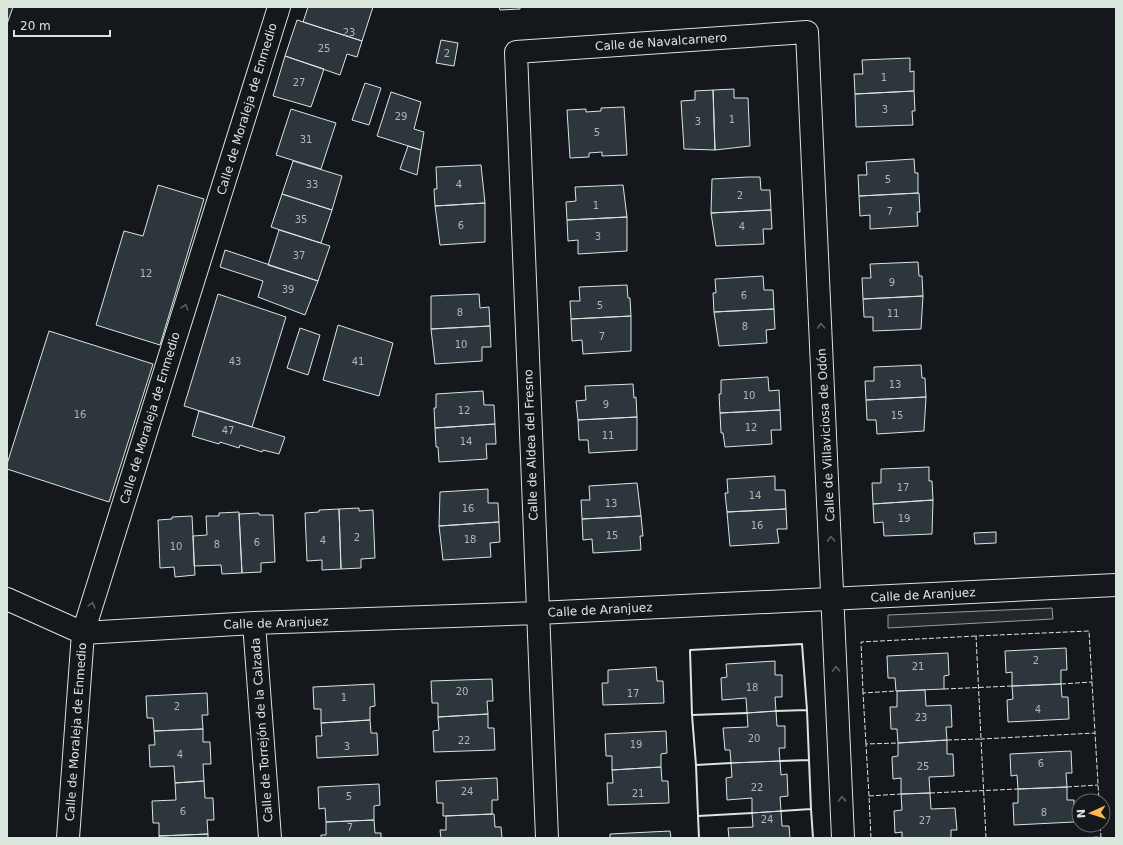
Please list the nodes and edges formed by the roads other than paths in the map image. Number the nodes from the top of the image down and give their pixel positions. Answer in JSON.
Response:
{"nodes":[{"id":1,"x":279,"y":7,"type":"edge"},
{"id":2,"x":807,"y":32,"type":"joint"},
{"id":3,"x":516,"y":52,"type":"joint"},
{"id":4,"x":1116,"y":585,"type":"edge"},
{"id":5,"x":7,"y":599,"type":"edge"},
{"id":6,"x":834,"y":599,"type":"junction"},
{"id":7,"x":538,"y":613,"type":"junction"},
{"id":8,"x":254,"y":623,"type":"junction"},
{"id":9,"x":83,"y":633,"type":"junction"},
{"id":10,"x":68,"y":838,"type":"edge"},
{"id":11,"x":270,"y":838,"type":"edge"},
{"id":12,"x":547,"y":838,"type":"edge"},
{"id":13,"x":844,"y":838,"type":"edge"}],
"edges":[{"from":9,"to":1,"type":"street","name":"Calle de Moraleja de Enmedio","one_way":true},
{"from":2,"to":3,"type":"street","name":"Calle de Navalcarnero"},
{"from":6,"to":2,"type":"street","name":"Calle de Villaviciosa de Odón","one_way":true},
{"from":3,"to":7,"type":"street","name":"Calle de Aldea del Fresno"},
{"from":4,"to":6,"type":"street","name":"Calle de Aranjuez"},
{"from":5,"to":9,"type":"street"},
{"from":6,"to":7,"type":"street","name":"Calle de Aranjuez"},
{"from":13,"to":6,"type":"street","name":"Calle de Villaviciosa de Odón","one_way":true},
{"from":7,"to":8,"type":"street","name":"Calle de Aranjuez"},
{"from":7,"to":12,"type":"street","name":"Calle de Aldea del Fresno"},
{"from":8,"to":9,"type":"street","name":"Calle de Aranjuez"},
{"from":8,"to":11,"type":"street","name":"Calle de Torrejón de la Calzada"},
{"from":9,"to":10,"type":"street","name":"Calle de Moraleja de Enmedio"}]}
